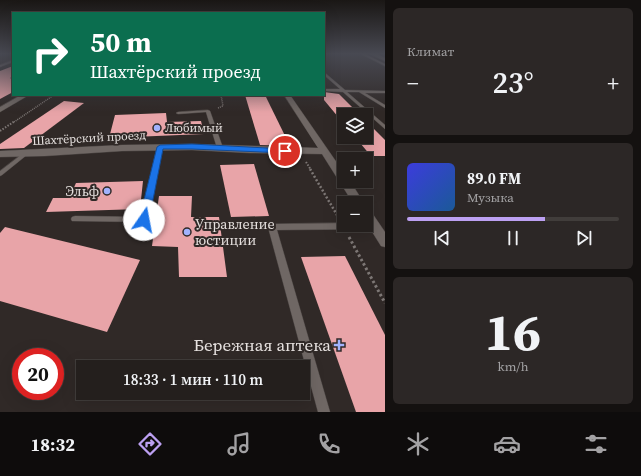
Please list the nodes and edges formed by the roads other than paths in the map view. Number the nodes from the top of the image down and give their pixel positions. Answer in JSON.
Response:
{"nodes":[{"id":1,"x":325,"y":74,"type":"edge"},
{"id":2,"x":325,"y":90,"type":"edge"},
{"id":3,"x":343,"y":91,"type":"junction"},
{"id":4,"x":360,"y":91,"type":"junction"},
{"id":5,"x":385,"y":92,"type":"edge"},
{"id":6,"x":24,"y":96,"type":"edge"},
{"id":7,"x":288,"y":96,"type":"edge"},
{"id":8,"x":385,"y":107,"type":"edge"},
{"id":9,"x":0,"y":110,"type":"edge"},
{"id":10,"x":178,"y":113,"type":"dead end"},
{"id":11,"x":385,"y":128,"type":"edge"},
{"id":12,"x":160,"y":147,"type":"junction"},
{"id":13,"x":220,"y":148,"type":"junction"},
{"id":14,"x":324,"y":151,"type":"junction"},
{"id":15,"x":26,"y":153,"type":"junction"},
{"id":16,"x":0,"y":154,"type":"edge"},
{"id":17,"x":337,"y":170,"type":"edge"},
{"id":18,"x":0,"y":174,"type":"edge"},
{"id":19,"x":75,"y":219,"type":"dead end"},
{"id":20,"x":374,"y":226,"type":"joint"},
{"id":21,"x":385,"y":242,"type":"edge"},
{"id":22,"x":324,"y":412,"type":"edge"}],
"edges":[{"from":1,"to":3,"type":"lane"},
{"from":2,"to":3,"type":"lane"},
{"from":3,"to":4,"type":"lane"},
{"from":3,"to":11,"type":"lane"},
{"from":4,"to":5,"type":"lane"},
{"from":4,"to":8,"type":"lane"},
{"from":6,"to":9,"type":"street"},
{"from":7,"to":14,"type":"street"},
{"from":10,"to":13,"type":"lane"},
{"from":12,"to":13,"type":"street","name":"Шахтёрский проезд"},
{"from":12,"to":15,"type":"street","name":"Шахтёрский проезд"},
{"from":12,"to":19,"type":"lane"},
{"from":13,"to":14,"type":"street","name":"Шахтёрский проезд"},
{"from":14,"to":17,"type":"street"},
{"from":15,"to":16,"type":"street","name":"Шахтёрский проезд"},
{"from":15,"to":18,"type":"lane"},
{"from":20,"to":21,"type":"street"},
{"from":20,"to":22,"type":"lane"}]}
